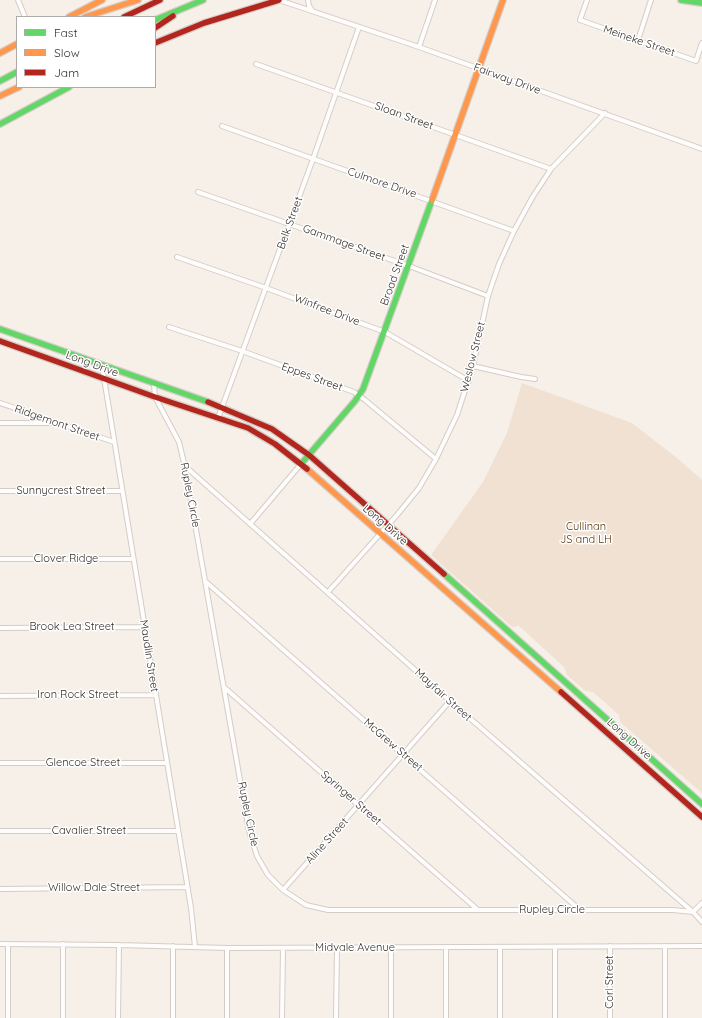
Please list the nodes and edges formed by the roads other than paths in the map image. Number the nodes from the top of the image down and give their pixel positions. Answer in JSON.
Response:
{"nodes":[{"id":1,"x":18,"y":0,"type":"edge"},
{"id":2,"x":102,"y":0,"type":"edge"},
{"id":3,"x":138,"y":0,"type":"edge"},
{"id":4,"x":160,"y":0,"type":"edge"},
{"id":5,"x":203,"y":0,"type":"edge"},
{"id":6,"x":279,"y":0,"type":"edge"},
{"id":7,"x":308,"y":0,"type":"edge"},
{"id":8,"x":435,"y":0,"type":"edge"},
{"id":9,"x":503,"y":0,"type":"edge"},
{"id":10,"x":587,"y":0,"type":"edge"},
{"id":11,"x":651,"y":0,"type":"edge"},
{"id":12,"x":681,"y":0,"type":"edge"},
{"id":13,"x":195,"y":2,"type":"junction"},
{"id":14,"x":702,"y":3,"type":"edge"},
{"id":15,"x":312,"y":11,"type":"junction"},
{"id":16,"x":25,"y":16,"type":"edge"},
{"id":17,"x":71,"y":16,"type":"edge"},
{"id":18,"x":88,"y":16,"type":"edge"},
{"id":19,"x":126,"y":16,"type":"edge"},
{"id":20,"x":156,"y":20,"type":"edge"},
{"id":21,"x":359,"y":26,"type":"junction"},
{"id":22,"x":156,"y":27,"type":"edge"},
{"id":23,"x":638,"y":40,"type":"junction"},
{"id":24,"x":156,"y":43,"type":"edge"},
{"id":25,"x":702,"y":43,"type":"edge"},
{"id":26,"x":16,"y":45,"type":"edge"},
{"id":27,"x":419,"y":47,"type":"junction"},
{"id":28,"x":0,"y":53,"type":"edge"},
{"id":29,"x":256,"y":64,"type":"dead end"},
{"id":30,"x":479,"y":69,"type":"junction"},
{"id":31,"x":16,"y":73,"type":"edge"},
{"id":32,"x":0,"y":81,"type":"edge"},
{"id":33,"x":17,"y":88,"type":"edge"},
{"id":34,"x":67,"y":88,"type":"edge"},
{"id":35,"x":336,"y":92,"type":"junction"},
{"id":36,"x":0,"y":96,"type":"edge"},
{"id":37,"x":604,"y":113,"type":"junction"},
{"id":38,"x":0,"y":124,"type":"edge"},
{"id":39,"x":222,"y":126,"type":"dead end"},
{"id":40,"x":456,"y":134,"type":"junction"},
{"id":41,"x":702,"y":149,"type":"edge"},
{"id":42,"x":313,"y":159,"type":"junction"},
{"id":43,"x":551,"y":170,"type":"junction"},
{"id":44,"x":198,"y":192,"type":"dead end"},
{"id":45,"x":432,"y":200,"type":"junction"},
{"id":46,"x":290,"y":224,"type":"junction"},
{"id":47,"x":514,"y":231,"type":"junction"},
{"id":48,"x":176,"y":257,"type":"dead end"},
{"id":49,"x":409,"y":266,"type":"junction"},
{"id":50,"x":266,"y":288,"type":"junction"},
{"id":51,"x":488,"y":296,"type":"junction"},
{"id":52,"x":169,"y":327,"type":"dead end"},
{"id":53,"x":0,"y":329,"type":"edge"},
{"id":54,"x":385,"y":332,"type":"junction"},
{"id":55,"x":0,"y":341,"type":"edge"},
{"id":56,"x":51,"y":348,"type":"junction"},
{"id":57,"x":242,"y":352,"type":"junction"},
{"id":58,"x":47,"y":358,"type":"junction"},
{"id":59,"x":102,"y":366,"type":"junction"},
{"id":60,"x":473,"y":366,"type":"junction"},
{"id":61,"x":104,"y":379,"type":"junction"},
{"id":62,"x":535,"y":379,"type":"dead end"},
{"id":63,"x":469,"y":381,"type":"junction"},
{"id":64,"x":154,"y":384,"type":"junction"},
{"id":65,"x":359,"y":395,"type":"junction"},
{"id":66,"x":155,"y":397,"type":"junction"},
{"id":67,"x":0,"y":403,"type":"edge"},
{"id":68,"x":222,"y":407,"type":"junction"},
{"id":69,"x":218,"y":418,"type":"junction"},
{"id":70,"x":0,"y":423,"type":"edge"},
{"id":71,"x":56,"y":423,"type":"junction"},
{"id":72,"x":114,"y":442,"type":"junction"},
{"id":73,"x":309,"y":456,"type":"junction"},
{"id":74,"x":436,"y":459,"type":"junction"},
{"id":75,"x":301,"y":464,"type":"junction"},
{"id":76,"x":186,"y":467,"type":"junction"},
{"id":77,"x":346,"y":488,"type":"junction"},
{"id":78,"x":0,"y":491,"type":"edge"},
{"id":79,"x":122,"y":491,"type":"junction"},
{"id":80,"x":337,"y":496,"type":"junction"},
{"id":81,"x":250,"y":524,"type":"junction"},
{"id":82,"x":387,"y":526,"type":"junction"},
{"id":83,"x":380,"y":534,"type":"junction"},
{"id":84,"x":133,"y":559,"type":"junction"},
{"id":85,"x":0,"y":560,"type":"edge"},
{"id":86,"x":428,"y":562,"type":"junction"},
{"id":87,"x":421,"y":570,"type":"junction"},
{"id":88,"x":205,"y":580,"type":"junction"},
{"id":89,"x":328,"y":592,"type":"junction"},
{"id":90,"x":474,"y":602,"type":"junction"},
{"id":91,"x":467,"y":609,"type":"junction"},
{"id":92,"x":144,"y":627,"type":"junction"},
{"id":93,"x":0,"y":628,"type":"edge"},
{"id":94,"x":525,"y":646,"type":"junction"},
{"id":95,"x":518,"y":654,"type":"junction"},
{"id":96,"x":570,"y":686,"type":"junction"},
{"id":97,"x":224,"y":687,"type":"junction"},
{"id":98,"x":563,"y":694,"type":"junction"},
{"id":99,"x":155,"y":695,"type":"junction"},
{"id":100,"x":0,"y":696,"type":"edge"},
{"id":101,"x":450,"y":701,"type":"junction"},
{"id":102,"x":619,"y":729,"type":"junction"},
{"id":103,"x":613,"y":738,"type":"junction"},
{"id":104,"x":403,"y":754,"type":"junction"},
{"id":105,"x":0,"y":763,"type":"edge"},
{"id":106,"x":167,"y":764,"type":"junction"},
{"id":107,"x":663,"y":769,"type":"junction"},
{"id":108,"x":656,"y":776,"type":"junction"},
{"id":109,"x":702,"y":804,"type":"edge"},
{"id":110,"x":358,"y":805,"type":"junction"},
{"id":111,"x":701,"y":814,"type":"edge"},
{"id":112,"x":0,"y":831,"type":"edge"},
{"id":113,"x":178,"y":831,"type":"junction"},
{"id":114,"x":187,"y":887,"type":"junction"},
{"id":115,"x":0,"y":889,"type":"edge"},
{"id":116,"x":283,"y":890,"type":"junction"},
{"id":117,"x":702,"y":902,"type":"edge"},
{"id":118,"x":478,"y":910,"type":"junction"},
{"id":119,"x":580,"y":910,"type":"junction"},
{"id":120,"x":693,"y":912,"type":"junction"},
{"id":121,"x":702,"y":922,"type":"edge"},
{"id":122,"x":0,"y":944,"type":"edge"},
{"id":123,"x":8,"y":944,"type":"junction"},
{"id":124,"x":63,"y":944,"type":"junction"},
{"id":125,"x":119,"y":945,"type":"junction"},
{"id":126,"x":173,"y":946,"type":"junction"},
{"id":127,"x":610,"y":946,"type":"junction"},
{"id":128,"x":665,"y":946,"type":"junction"},
{"id":129,"x":702,"y":946,"type":"edge"},
{"id":130,"x":195,"y":947,"type":"junction"},
{"id":131,"x":446,"y":947,"type":"junction"},
{"id":132,"x":500,"y":947,"type":"junction"},
{"id":133,"x":555,"y":947,"type":"junction"},
{"id":134,"x":227,"y":948,"type":"junction"},
{"id":135,"x":282,"y":948,"type":"junction"},
{"id":136,"x":337,"y":948,"type":"junction"},
{"id":137,"x":391,"y":948,"type":"junction"},
{"id":138,"x":8,"y":1018,"type":"edge"},
{"id":139,"x":63,"y":1018,"type":"edge"},
{"id":140,"x":118,"y":1018,"type":"edge"},
{"id":141,"x":173,"y":1018,"type":"edge"},
{"id":142,"x":227,"y":1018,"type":"edge"},
{"id":143,"x":282,"y":1018,"type":"edge"},
{"id":144,"x":336,"y":1018,"type":"edge"},
{"id":145,"x":391,"y":1018,"type":"edge"},
{"id":146,"x":446,"y":1018,"type":"edge"},
{"id":147,"x":500,"y":1018,"type":"edge"},
{"id":148,"x":555,"y":1018,"type":"edge"},
{"id":149,"x":610,"y":1018,"type":"edge"},
{"id":150,"x":665,"y":1018,"type":"edge"}],
"edges":[{"from":1,"to":16,"type":"street"},
{"from":2,"to":17,"type":"main road"},
{"from":3,"to":18,"type":"main road"},
{"from":4,"to":19,"type":"main road"},
{"from":5,"to":13,"type":"main road"},
{"from":6,"to":15,"type":"street","name":"Fairway Drive"},
{"from":6,"to":24,"type":"main road"},
{"from":7,"to":15,"type":"street"},
{"from":8,"to":27,"type":"street"},
{"from":9,"to":30,"type":"main road","name":"Broad Street"},
{"from":10,"to":23,"type":"street","name":"Meineke Street"},
{"from":11,"to":23,"type":"street"},
{"from":12,"to":14,"type":"main road"},
{"from":13,"to":20,"type":"main road"},
{"from":13,"to":22,"type":"main road"},
{"from":15,"to":21,"type":"street","name":"Fairway Drive"},
{"from":21,"to":27,"type":"street","name":"Fairway Drive"},
{"from":21,"to":35,"type":"street","name":"Belk Street"},
{"from":23,"to":25,"type":"street","name":"Meineke Street"},
{"from":26,"to":28,"type":"main road"},
{"from":27,"to":30,"type":"street","name":"Fairway Drive"},
{"from":29,"to":35,"type":"street","name":"Sloan Street"},
{"from":30,"to":37,"type":"street","name":"Fairway Drive"},
{"from":30,"to":40,"type":"main road","name":"Broad Street"},
{"from":31,"to":32,"type":"main road"},
{"from":33,"to":36,"type":"main road"},
{"from":34,"to":38,"type":"main road"},
{"from":35,"to":40,"type":"street","name":"Sloan Street"},
{"from":35,"to":42,"type":"street","name":"Belk Street"},
{"from":37,"to":41,"type":"street","name":"Fairway Drive"},
{"from":37,"to":43,"type":"street","name":"Weslow Street"},
{"from":39,"to":42,"type":"street","name":"Culmore Drive"},
{"from":40,"to":43,"type":"street","name":"Sloan Street"},
{"from":40,"to":45,"type":"main road","name":"Broad Street"},
{"from":42,"to":45,"type":"street","name":"Culmore Drive"},
{"from":42,"to":46,"type":"street","name":"Belk Street"},
{"from":43,"to":47,"type":"street","name":"Weslow Street"},
{"from":44,"to":46,"type":"street","name":"Gammage Street"},
{"from":45,"to":47,"type":"street","name":"Culmore Drive"},
{"from":45,"to":49,"type":"main road","name":"Broad Street"},
{"from":46,"to":49,"type":"street","name":"Gammage Street"},
{"from":46,"to":50,"type":"street","name":"Belk Street"},
{"from":47,"to":51,"type":"street","name":"Weslow Street"},
{"from":48,"to":50,"type":"street","name":"Winfree Drive"},
{"from":49,"to":51,"type":"street","name":"Gammage Street"},
{"from":49,"to":54,"type":"main road","name":"Broad Street"},
{"from":50,"to":54,"type":"street","name":"Winfree Drive"},
{"from":50,"to":57,"type":"street","name":"Belk Street"},
{"from":51,"to":60,"type":"street","name":"Weslow Street"},
{"from":52,"to":57,"type":"street","name":"Eppes Street"},
{"from":53,"to":56,"type":"main road","name":"Long Drive"},
{"from":54,"to":63,"type":"street","name":"Winfree Drive"},
{"from":54,"to":65,"type":"main road","name":"Broad Street"},
{"from":55,"to":58,"type":"main road","name":"Long Drive"},
{"from":56,"to":58,"type":"main road"},
{"from":56,"to":59,"type":"main road","name":"Long Drive"},
{"from":57,"to":65,"type":"street","name":"Eppes Street"},
{"from":57,"to":68,"type":"street","name":"Belk Street"},
{"from":58,"to":61,"type":"main road","name":"Long Drive"},
{"from":59,"to":61,"type":"street","name":"Maudlin Street"},
{"from":59,"to":64,"type":"main road","name":"Long Drive"},
{"from":60,"to":62,"type":"street"},
{"from":60,"to":63,"type":"street","name":"Weslow Street"},
{"from":61,"to":66,"type":"main road","name":"Long Drive"},
{"from":61,"to":72,"type":"street","name":"Maudlin Street"},
{"from":63,"to":74,"type":"street","name":"Weslow Street"},
{"from":64,"to":66,"type":"street","name":"Rupley Circle"},
{"from":64,"to":68,"type":"main road","name":"Long Drive"},
{"from":65,"to":73,"type":"main road","name":"Broad Street"},
{"from":65,"to":74,"type":"street","name":"Eppes Street"},
{"from":66,"to":69,"type":"main road","name":"Long Drive"},
{"from":66,"to":76,"type":"street","name":"Rupley Circle"},
{"from":67,"to":71,"type":"street","name":"Ridgemont Street"},
{"from":68,"to":69,"type":"street","name":"Belk Street"},
{"from":68,"to":73,"type":"main road","name":"Long Drive"},
{"from":69,"to":75,"type":"main road","name":"Long Drive"},
{"from":70,"to":71,"type":"street"},
{"from":71,"to":72,"type":"street","name":"Ridgemont Street"},
{"from":72,"to":79,"type":"street","name":"Maudlin Street"},
{"from":73,"to":75,"type":"main road","name":"Broad Street"},
{"from":73,"to":77,"type":"main road","name":"Long Drive"},
{"from":74,"to":82,"type":"street","name":"Weslow Street"},
{"from":75,"to":80,"type":"main road","name":"Long Drive"},
{"from":75,"to":81,"type":"street","name":"Broad Street"},
{"from":76,"to":81,"type":"street","name":"Mayfair Street"},
{"from":76,"to":88,"type":"street","name":"Rupley Circle"},
{"from":77,"to":80,"type":"main road"},
{"from":77,"to":82,"type":"main road","name":"Long Drive"},
{"from":78,"to":79,"type":"street","name":"Sunnycrest Street"},
{"from":79,"to":84,"type":"street","name":"Maudlin Street"},
{"from":80,"to":83,"type":"main road","name":"Long Drive"},
{"from":81,"to":89,"type":"street","name":"Mayfair Street"},
{"from":82,"to":83,"type":"street","name":"Weslow Street"},
{"from":82,"to":86,"type":"main road","name":"Long Drive"},
{"from":83,"to":87,"type":"main road","name":"Long Drive"},
{"from":83,"to":89,"type":"street","name":"Weslow Street"},
{"from":84,"to":85,"type":"street","name":"Clover Ridge"},
{"from":84,"to":92,"type":"street","name":"Maudlin Street"},
{"from":86,"to":87,"type":"main road"},
{"from":86,"to":90,"type":"main road","name":"Long Drive"},
{"from":87,"to":91,"type":"main road","name":"Long Drive"},
{"from":88,"to":97,"type":"street","name":"Rupley Circle"},
{"from":88,"to":104,"type":"street","name":"McGrew Street"},
{"from":89,"to":101,"type":"street","name":"Mayfair Street"},
{"from":90,"to":91,"type":"main road"},
{"from":90,"to":94,"type":"main road","name":"Long Drive"},
{"from":91,"to":95,"type":"main road","name":"Long Drive"},
{"from":92,"to":93,"type":"street","name":"Brook Lea Street"},
{"from":92,"to":99,"type":"street","name":"Maudlin Street"},
{"from":94,"to":95,"type":"main road"},
{"from":94,"to":96,"type":"main road","name":"Long Drive"},
{"from":95,"to":98,"type":"main road","name":"Long Drive"},
{"from":96,"to":98,"type":"main road"},
{"from":96,"to":102,"type":"main road","name":"Long Drive"},
{"from":97,"to":110,"type":"street","name":"Springer Street"},
{"from":97,"to":116,"type":"street","name":"Rupley Circle"},
{"from":98,"to":103,"type":"main road","name":"Long Drive"},
{"from":99,"to":100,"type":"street","name":"Iron Rock Street"},
{"from":99,"to":106,"type":"street","name":"Maudlin Street"},
{"from":101,"to":104,"type":"street","name":"Aline Street"},
{"from":101,"to":120,"type":"street","name":"Mayfair Street"},
{"from":102,"to":103,"type":"main road"},
{"from":102,"to":107,"type":"main road","name":"Long Drive"},
{"from":103,"to":108,"type":"main road","name":"Long Drive"},
{"from":104,"to":110,"type":"street","name":"Aline Street"},
{"from":104,"to":119,"type":"street","name":"McGrew Street"},
{"from":105,"to":106,"type":"street","name":"Glencoe Street"},
{"from":106,"to":113,"type":"street","name":"Maudlin Street"},
{"from":107,"to":108,"type":"main road"},
{"from":107,"to":109,"type":"main road","name":"Long Drive"},
{"from":108,"to":111,"type":"main road","name":"Long Drive"},
{"from":110,"to":116,"type":"street","name":"Aline Street"},
{"from":110,"to":118,"type":"street","name":"Springer Street"},
{"from":112,"to":113,"type":"street","name":"Cavalier Street"},
{"from":113,"to":114,"type":"street","name":"Maudlin Street"},
{"from":114,"to":115,"type":"street","name":"Willow Dale Street"},
{"from":114,"to":130,"type":"street","name":"Maudlin Street"},
{"from":116,"to":118,"type":"street","name":"Rupley Circle"},
{"from":117,"to":120,"type":"street"},
{"from":118,"to":119,"type":"street","name":"Rupley Circle"},
{"from":119,"to":120,"type":"street","name":"Rupley Circle"},
{"from":120,"to":121,"type":"street","name":"Mayfair Street"},
{"from":122,"to":123,"type":"street","name":"Midvale Avenue"},
{"from":123,"to":124,"type":"street","name":"Midvale Avenue"},
{"from":123,"to":138,"type":"street"},
{"from":124,"to":125,"type":"street","name":"Midvale Avenue"},
{"from":124,"to":139,"type":"street"},
{"from":125,"to":126,"type":"street","name":"Midvale Avenue"},
{"from":125,"to":140,"type":"street"},
{"from":126,"to":130,"type":"street","name":"Midvale Avenue"},
{"from":126,"to":141,"type":"street"},
{"from":127,"to":128,"type":"street","name":"Midvale Avenue"},
{"from":127,"to":133,"type":"street","name":"Midvale Avenue"},
{"from":127,"to":149,"type":"street","name":"Corl Street"},
{"from":128,"to":129,"type":"street","name":"Midvale Avenue"},
{"from":128,"to":150,"type":"street"},
{"from":130,"to":134,"type":"street","name":"Midvale Avenue"},
{"from":131,"to":132,"type":"street","name":"Midvale Avenue"},
{"from":131,"to":137,"type":"street","name":"Midvale Avenue"},
{"from":131,"to":146,"type":"street"},
{"from":132,"to":133,"type":"street","name":"Midvale Avenue"},
{"from":132,"to":147,"type":"street"},
{"from":133,"to":148,"type":"street"},
{"from":134,"to":135,"type":"street","name":"Midvale Avenue"},
{"from":134,"to":142,"type":"street"},
{"from":135,"to":136,"type":"street","name":"Midvale Avenue"},
{"from":135,"to":143,"type":"street"},
{"from":136,"to":137,"type":"street","name":"Midvale Avenue"},
{"from":136,"to":144,"type":"street"},
{"from":137,"to":145,"type":"street"}]}
